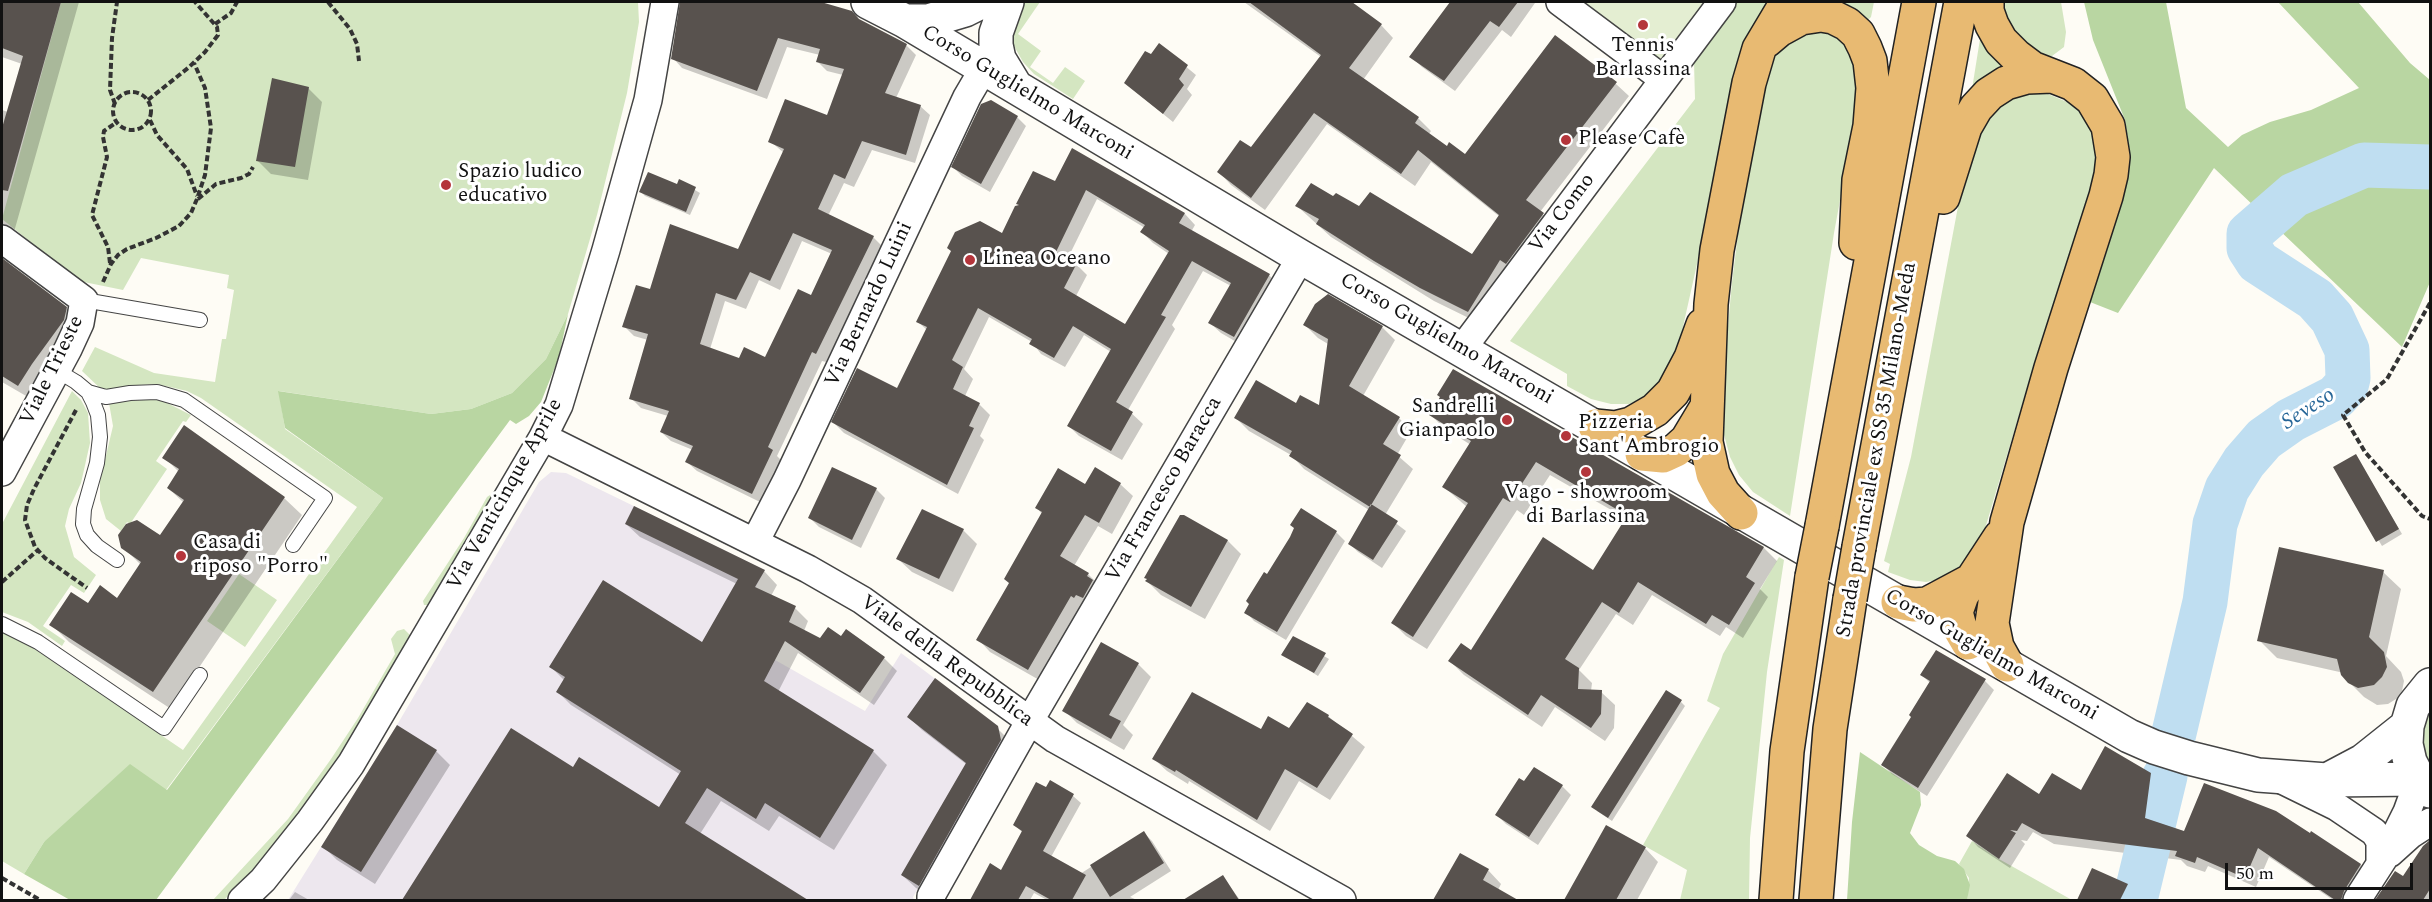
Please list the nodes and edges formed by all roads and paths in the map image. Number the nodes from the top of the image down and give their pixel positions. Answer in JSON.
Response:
{"nodes":[{"id":1,"x":117,"y":2,"type":"edge"},
{"id":2,"x":195,"y":2,"type":"edge"},
{"id":3,"x":237,"y":2,"type":"edge"},
{"id":4,"x":327,"y":2,"type":"edge"},
{"id":5,"x":665,"y":2,"type":"edge"},
{"id":6,"x":868,"y":2,"type":"edge"},
{"id":7,"x":1560,"y":2,"type":"edge"},
{"id":8,"x":1722,"y":2,"type":"edge"},
{"id":9,"x":1787,"y":2,"type":"edge"},
{"id":10,"x":1919,"y":2,"type":"edge"},
{"id":11,"x":1961,"y":2,"type":"edge"},
{"id":12,"x":1987,"y":2,"type":"edge"},
{"id":13,"x":992,"y":7,"type":"edge"},
{"id":14,"x":905,"y":21,"type":"junction"},
{"id":15,"x":215,"y":24,"type":"junction"},
{"id":16,"x":1759,"y":49,"type":"junction"},
{"id":17,"x":966,"y":56,"type":"junction"},
{"id":18,"x":359,"y":61,"type":"dead end"},
{"id":19,"x":194,"y":63,"type":"junction"},
{"id":20,"x":2052,"y":76,"type":"junction"},
{"id":21,"x":1663,"y":79,"type":"junction"},
{"id":22,"x":1016,"y":87,"type":"junction"},
{"id":23,"x":148,"y":100,"type":"junction"},
{"id":24,"x":115,"y":104,"type":"junction"},
{"id":25,"x":149,"y":119,"type":"junction"},
{"id":26,"x":117,"y":122,"type":"junction"},
{"id":27,"x":253,"y":167,"type":"dead end"},
{"id":28,"x":197,"y":200,"type":"junction"},
{"id":29,"x":2,"y":239,"type":"edge"},
{"id":30,"x":1301,"y":257,"type":"junction"},
{"id":31,"x":111,"y":264,"type":"junction"},
{"id":32,"x":93,"y":293,"type":"junction"},
{"id":33,"x":2430,"y":303,"type":"edge"},
{"id":34,"x":1711,"y":304,"type":"junction"},
{"id":35,"x":200,"y":320,"type":"dead end"},
{"id":36,"x":1858,"y":327,"type":"junction"},
{"id":37,"x":1899,"y":336,"type":"junction"},
{"id":38,"x":1462,"y":349,"type":"junction"},
{"id":39,"x":56,"y":370,"type":"junction"},
{"id":40,"x":86,"y":391,"type":"junction"},
{"id":41,"x":1655,"y":410,"type":"junction"},
{"id":42,"x":1705,"y":410,"type":"junction"},
{"id":43,"x":1595,"y":426,"type":"junction"},
{"id":44,"x":543,"y":437,"type":"junction"},
{"id":45,"x":1653,"y":459,"type":"junction"},
{"id":46,"x":2,"y":469,"type":"edge"},
{"id":47,"x":1742,"y":513,"type":"junction"},
{"id":48,"x":2430,"y":519,"type":"edge"},
{"id":49,"x":755,"y":542,"type":"junction"},
{"id":50,"x":293,"y":545,"type":"dead end"},
{"id":51,"x":38,"y":550,"type":"junction"},
{"id":52,"x":117,"y":560,"type":"dead end"},
{"id":53,"x":2,"y":582,"type":"edge"},
{"id":54,"x":87,"y":588,"type":"dead end"},
{"id":55,"x":1983,"y":590,"type":"junction"},
{"id":56,"x":1898,"y":602,"type":"junction"},
{"id":57,"x":2,"y":624,"type":"edge"},
{"id":58,"x":1956,"y":634,"type":"junction"},
{"id":59,"x":2007,"y":665,"type":"junction"},
{"id":60,"x":200,"y":675,"type":"dead end"},
{"id":61,"x":2430,"y":685,"type":"edge"},
{"id":62,"x":1029,"y":722,"type":"junction"},
{"id":63,"x":2407,"y":726,"type":"junction"},
{"id":64,"x":2274,"y":777,"type":"junction"},
{"id":65,"x":2327,"y":780,"type":"junction"},
{"id":66,"x":2425,"y":785,"type":"edge"},
{"id":67,"x":2430,"y":822,"type":"edge"},
{"id":68,"x":2382,"y":861,"type":"junction"},
{"id":69,"x":2,"y":878,"type":"edge"},
{"id":70,"x":40,"y":900,"type":"edge"},
{"id":71,"x":242,"y":900,"type":"edge"},
{"id":72,"x":931,"y":900,"type":"edge"},
{"id":73,"x":1342,"y":900,"type":"edge"},
{"id":74,"x":1776,"y":900,"type":"edge"},
{"id":75,"x":1816,"y":900,"type":"edge"},
{"id":76,"x":2357,"y":900,"type":"edge"}],
"edges":[{"from":1,"to":24,"type":"path"},
{"from":2,"to":15,"type":"path"},
{"from":3,"to":15,"type":"path"},
{"from":4,"to":18,"type":"path"},
{"from":5,"to":44,"type":"street","name":"Via Venticinque Aprile"},
{"from":6,"to":14,"type":"street","name":"Corso Guglielmo Marconi"},
{"from":7,"to":21,"type":"street"},
{"from":8,"to":21,"type":"street","name":"Via Como"},
{"from":9,"to":16,"type":"highway"},
{"from":10,"to":36,"type":"highway","name":"Strada provinciale ex SS 35 Milano-Meda"},
{"from":11,"to":37,"type":"highway","name":"Strada provinciale ex SS 35 Milano-Meda"},
{"from":12,"to":20,"type":"highway"},
{"from":13,"to":14,"type":"street"},
{"from":13,"to":17,"type":"street"},
{"from":13,"to":22,"type":"street"},
{"from":14,"to":17,"type":"street","name":"Corso Guglielmo Marconi"},
{"from":15,"to":19,"type":"path"},
{"from":16,"to":34,"type":"highway"},
{"from":16,"to":36,"type":"highway"},
{"from":17,"to":22,"type":"street","name":"Corso Guglielmo Marconi"},
{"from":17,"to":49,"type":"street","name":"Via Bernardo Luini"},
{"from":19,"to":23,"type":"path"},
{"from":19,"to":28,"type":"path"},
{"from":20,"to":37,"type":"highway"},
{"from":20,"to":55,"type":"highway"},
{"from":21,"to":38,"type":"street","name":"Via Como"},
{"from":22,"to":30,"type":"street","name":"Corso Guglielmo Marconi"},
{"from":23,"to":24,"type":"path"},
{"from":23,"to":25,"type":"path"},
{"from":24,"to":26,"type":"path"},
{"from":25,"to":26,"type":"path"},
{"from":25,"to":28,"type":"path"},
{"from":26,"to":31,"type":"path"},
{"from":27,"to":28,"type":"path"},
{"from":28,"to":31,"type":"path"},
{"from":29,"to":32,"type":"street"},
{"from":30,"to":38,"type":"street","name":"Corso Guglielmo Marconi"},
{"from":30,"to":62,"type":"street","name":"Via Francesco Baracca"},
{"from":31,"to":32,"type":"path"},
{"from":32,"to":35,"type":"lane"},
{"from":32,"to":39,"type":"street","name":"Viale Trieste"},
{"from":33,"to":48,"type":"path"},
{"from":34,"to":41,"type":"highway"},
{"from":34,"to":42,"type":"highway"},
{"from":36,"to":74,"type":"highway","name":"Strada provinciale ex SS 35 Milano-Meda","bridge":true},
{"from":37,"to":75,"type":"highway","name":"Strada provinciale ex SS 35 Milano-Meda","bridge":true},
{"from":38,"to":43,"type":"street","name":"Corso Guglielmo Marconi"},
{"from":39,"to":40,"type":"lane"},
{"from":39,"to":46,"type":"street","name":"Viale Trieste"},
{"from":40,"to":50,"type":"lane"},
{"from":40,"to":51,"type":"path"},
{"from":40,"to":52,"type":"lane"},
{"from":41,"to":43,"type":"highway"},
{"from":41,"to":45,"type":"highway"},
{"from":42,"to":45,"type":"highway"},
{"from":42,"to":47,"type":"highway"},
{"from":43,"to":45,"type":"street","name":"Corso Guglielmo Marconi"},
{"from":44,"to":49,"type":"street","name":"Viale della Repubblica"},
{"from":44,"to":71,"type":"street","name":"Via Venticinque Aprile"},
{"from":45,"to":47,"type":"street","name":"Corso Guglielmo Marconi"},
{"from":47,"to":56,"type":"street","name":"Corso Guglielmo Marconi"},
{"from":49,"to":62,"type":"street","name":"Viale della Repubblica"},
{"from":51,"to":53,"type":"path"},
{"from":51,"to":54,"type":"path"},
{"from":55,"to":56,"type":"highway"},
{"from":55,"to":58,"type":"highway"},
{"from":55,"to":59,"type":"highway"},
{"from":56,"to":58,"type":"street","name":"Corso Guglielmo Marconi"},
{"from":57,"to":60,"type":"lane"},
{"from":58,"to":59,"type":"street","name":"Corso Guglielmo Marconi"},
{"from":59,"to":64,"type":"street","name":"Corso Guglielmo Marconi"},
{"from":61,"to":63,"type":"street"},
{"from":62,"to":72,"type":"street","name":"Via Francesco Baracca"},
{"from":62,"to":73,"type":"street","name":"Viale della Repubblica"},
{"from":63,"to":65,"type":"street"},
{"from":63,"to":66,"type":"street"},
{"from":64,"to":65,"type":"street","name":"Corso Guglielmo Marconi"},
{"from":64,"to":68,"type":"street"},
{"from":65,"to":66,"type":"street","name":"Corso Guglielmo Marconi"},
{"from":66,"to":68,"type":"street"},
{"from":67,"to":68,"type":"street"},
{"from":68,"to":76,"type":"street"},
{"from":69,"to":70,"type":"path"}]}
